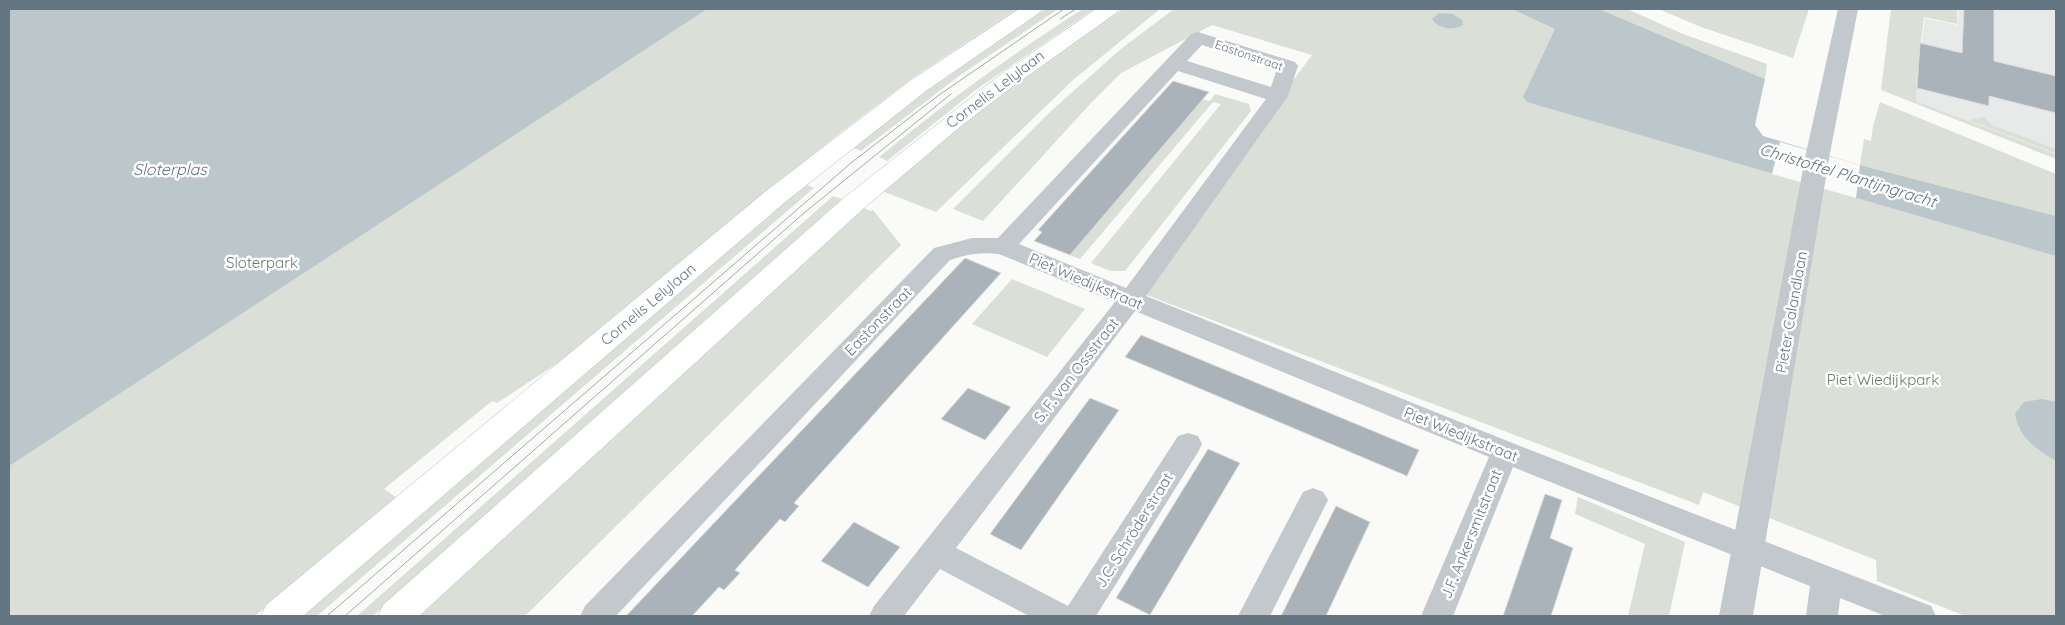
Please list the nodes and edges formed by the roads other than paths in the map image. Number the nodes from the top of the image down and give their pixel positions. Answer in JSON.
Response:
{"nodes":[{"id":1,"x":1032,"y":9,"type":"edge"},
{"id":2,"x":1109,"y":9,"type":"edge"},
{"id":3,"x":1848,"y":9,"type":"edge"},
{"id":4,"x":1174,"y":62,"type":"junction"},
{"id":5,"x":1278,"y":96,"type":"junction"},
{"id":6,"x":1003,"y":247,"type":"junction"},
{"id":7,"x":1130,"y":300,"type":"junction"},
{"id":8,"x":1188,"y":444,"type":"dead end"},
{"id":9,"x":1505,"y":452,"type":"junction"},
{"id":10,"x":1313,"y":500,"type":"dead end"},
{"id":11,"x":1749,"y":548,"type":"junction"},
{"id":12,"x":936,"y":552,"type":"junction"},
{"id":13,"x":1826,"y":579,"type":"junction"},
{"id":14,"x":278,"y":616,"type":"edge"},
{"id":15,"x":395,"y":616,"type":"edge"},
{"id":16,"x":596,"y":616,"type":"edge"},
{"id":17,"x":886,"y":616,"type":"edge"},
{"id":18,"x":1058,"y":616,"type":"edge"},
{"id":19,"x":1079,"y":616,"type":"edge"},
{"id":20,"x":1254,"y":616,"type":"edge"},
{"id":21,"x":1437,"y":616,"type":"edge"},
{"id":22,"x":1736,"y":616,"type":"edge"},
{"id":23,"x":1822,"y":616,"type":"edge"},
{"id":24,"x":1920,"y":616,"type":"edge"}],
"edges":[{"from":1,"to":14,"type":"main road","name":"Cornelis Lelylaan"},
{"from":2,"to":15,"type":"main road","name":"Cornelis Lelylaan"},
{"from":3,"to":11,"type":"street","name":"Pieter Calandlaan"},
{"from":4,"to":5,"type":"street","name":"Eastonstraat"},
{"from":4,"to":5,"type":"street","name":"Eastonstraat"},
{"from":4,"to":6,"type":"street","name":"Eastonstraat"},
{"from":5,"to":7,"type":"street","name":"S. F. van Ossstraat"},
{"from":6,"to":7,"type":"street","name":"Piet Wiedijkstraat"},
{"from":6,"to":16,"type":"street","name":"Eastonstraat"},
{"from":7,"to":9,"type":"street","name":"Piet Wiedijkstraat"},
{"from":7,"to":12,"type":"street","name":"S. F. van Ossstraat"},
{"from":8,"to":19,"type":"street","name":"J.C. Schröderstraat"},
{"from":9,"to":11,"type":"street","name":"Piet Wiedijkstraat"},
{"from":9,"to":21,"type":"street","name":"J.F. Ankersmitstraat"},
{"from":10,"to":20,"type":"street"},
{"from":11,"to":13,"type":"street","name":"Piet Wiedijkstraat"},
{"from":11,"to":22,"type":"street","name":"Pieter Calandlaan"},
{"from":12,"to":17,"type":"street","name":"S. F. van Ossstraat"},
{"from":12,"to":18,"type":"street"},
{"from":13,"to":23,"type":"street"},
{"from":13,"to":24,"type":"street","name":"Piet Wiedijkstraat"}]}
